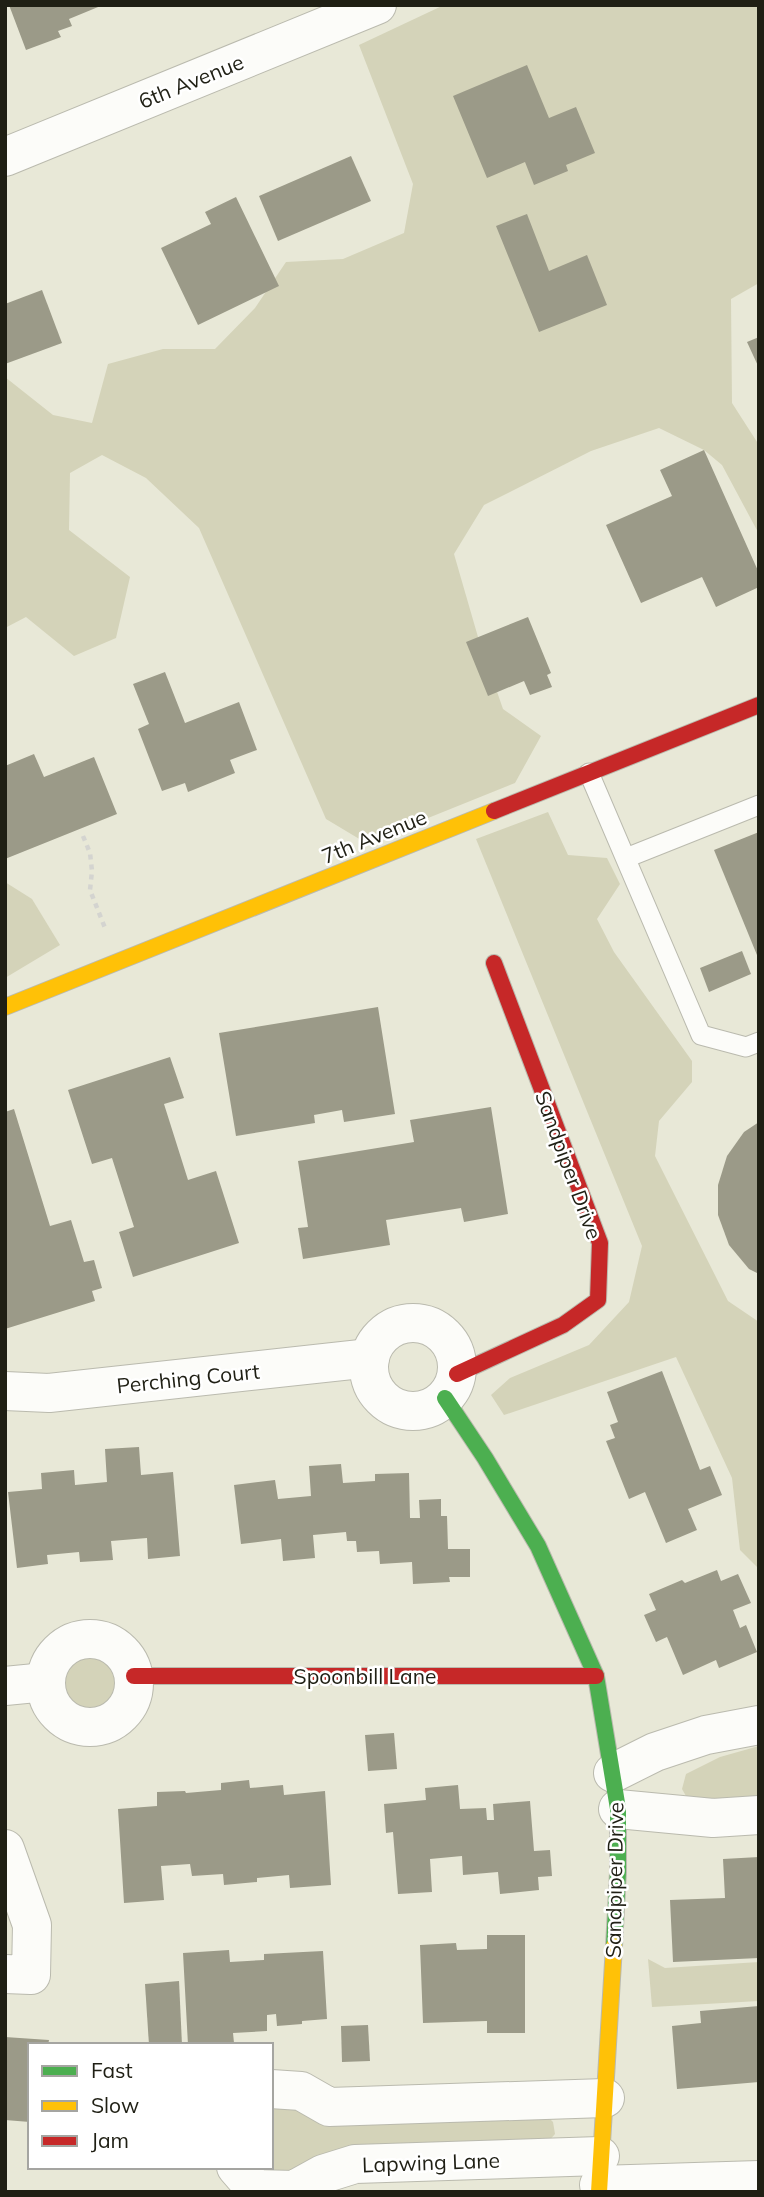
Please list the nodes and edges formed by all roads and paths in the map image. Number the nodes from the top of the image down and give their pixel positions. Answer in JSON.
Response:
{"nodes":[{"id":1,"x":377,"y":5,"type":"edge"},
{"id":2,"x":5,"y":156,"type":"edge"},
{"id":3,"x":759,"y":705,"type":"edge"},
{"id":4,"x":589,"y":773,"type":"junction"},
{"id":5,"x":759,"y":805,"type":"edge"},
{"id":6,"x":83,"y":836,"type":"dead end"},
{"id":7,"x":626,"y":858,"type":"junction"},
{"id":8,"x":119,"y":961,"type":"junction"},
{"id":9,"x":494,"y":963,"type":"dead end"},
{"id":10,"x":5,"y":1007,"type":"edge"},
{"id":11,"x":759,"y":1042,"type":"edge"},
{"id":12,"x":370,"y":1358,"type":"junction"},
{"id":13,"x":451,"y":1386,"type":"junction"},
{"id":14,"x":5,"y":1391,"type":"edge"},
{"id":15,"x":596,"y":1675,"type":"junction"},
{"id":16,"x":134,"y":1676,"type":"junction"},
{"id":17,"x":46,"y":1682,"type":"junction"},
{"id":18,"x":5,"y":1686,"type":"edge"},
{"id":19,"x":759,"y":1725,"type":"edge"},
{"id":20,"x":616,"y":1791,"type":"junction"},
{"id":21,"x":759,"y":1815,"type":"edge"},
{"id":22,"x":5,"y":1849,"type":"edge"},
{"id":23,"x":5,"y":1974,"type":"edge"},
{"id":24,"x":273,"y":2089,"type":"edge"},
{"id":25,"x":605,"y":2098,"type":"junction"},
{"id":26,"x":238,"y":2169,"type":"edge"},
{"id":27,"x":599,"y":2178,"type":"edge"},
{"id":28,"x":759,"y":2180,"type":"edge"}],
"edges":[{"from":1,"to":2,"type":"street","name":"6th Avenue"},
{"from":3,"to":4,"type":"street","name":"7th Avenue"},
{"from":4,"to":7,"type":"lane"},
{"from":4,"to":8,"type":"street","name":"7th Avenue"},
{"from":5,"to":7,"type":"lane"},
{"from":6,"to":8,"type":"path"},
{"from":7,"to":11,"type":"lane"},
{"from":8,"to":10,"type":"street","name":"7th Avenue"},
{"from":9,"to":13,"type":"street","name":"Sandpiper Drive"},
{"from":12,"to":13,"type":"street","name":"Sandpiper Drive"},
{"from":12,"to":13,"type":"street","name":"Sandpiper Drive"},
{"from":12,"to":14,"type":"street","name":"Perching Court"},
{"from":13,"to":15,"type":"street","name":"Sandpiper Drive"},
{"from":15,"to":16,"type":"street","name":"Spoonbill Lane"},
{"from":15,"to":20,"type":"street","name":"Sandpiper Drive"},
{"from":16,"to":17,"type":"street"},
{"from":16,"to":17,"type":"street"},
{"from":17,"to":18,"type":"street"},
{"from":19,"to":20,"type":"street"},
{"from":20,"to":21,"type":"street"},
{"from":20,"to":25,"type":"street","name":"Sandpiper Drive"},
{"from":22,"to":23,"type":"street"},
{"from":24,"to":25,"type":"street"},
{"from":25,"to":27,"type":"street","name":"Sandpiper Drive"},
{"from":26,"to":27,"type":"street","name":"Lapwing Lane"},
{"from":27,"to":28,"type":"street","name":"Lapwing Lane"}]}
